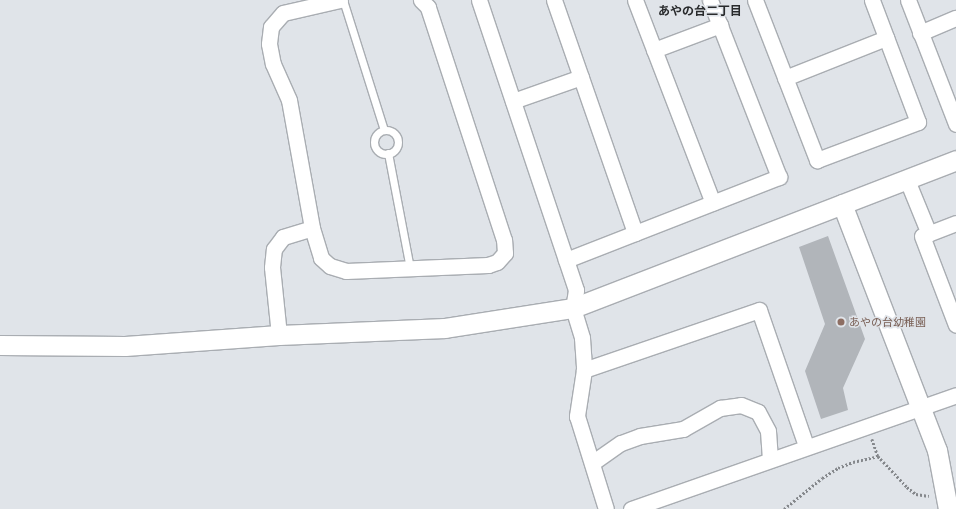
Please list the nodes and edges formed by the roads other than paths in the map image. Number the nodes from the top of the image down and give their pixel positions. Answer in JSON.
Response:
{"nodes":[{"id":1,"x":341,"y":0,"type":"edge"},
{"id":2,"x":421,"y":0,"type":"edge"},
{"id":3,"x":479,"y":0,"type":"edge"},
{"id":4,"x":554,"y":0,"type":"edge"},
{"id":5,"x":635,"y":0,"type":"edge"},
{"id":6,"x":710,"y":0,"type":"edge"},
{"id":7,"x":755,"y":0,"type":"edge"},
{"id":8,"x":872,"y":0,"type":"edge"},
{"id":9,"x":908,"y":0,"type":"edge"},
{"id":10,"x":956,"y":18,"type":"edge"},
{"id":11,"x":720,"y":24,"type":"junction"},
{"id":12,"x":920,"y":32,"type":"junction"},
{"id":13,"x":886,"y":38,"type":"junction"},
{"id":14,"x":654,"y":50,"type":"junction"},
{"id":15,"x":581,"y":77,"type":"junction"},
{"id":16,"x":785,"y":78,"type":"junction"},
{"id":17,"x":952,"y":98,"type":"edge"},
{"id":18,"x":513,"y":101,"type":"junction"},
{"id":19,"x":956,"y":124,"type":"edge"},
{"id":20,"x":384,"y":130,"type":"junction"},
{"id":21,"x":388,"y":153,"type":"junction"},
{"id":22,"x":956,"y":160,"type":"edge"},
{"id":23,"x":907,"y":180,"type":"junction"},
{"id":24,"x":713,"y":203,"type":"junction"},
{"id":25,"x":842,"y":204,"type":"junction"},
{"id":26,"x":956,"y":223,"type":"edge"},
{"id":27,"x":312,"y":228,"type":"junction"},
{"id":28,"x":634,"y":233,"type":"junction"},
{"id":29,"x":929,"y":234,"type":"junction"},
{"id":30,"x":566,"y":260,"type":"junction"},
{"id":31,"x":410,"y":268,"type":"junction"},
{"id":32,"x":573,"y":308,"type":"junction"},
{"id":33,"x":956,"y":325,"type":"edge"},
{"id":34,"x":278,"y":335,"type":"junction"},
{"id":35,"x":0,"y":345,"type":"edge"},
{"id":36,"x":584,"y":370,"type":"junction"},
{"id":37,"x":956,"y":395,"type":"edge"},
{"id":38,"x":921,"y":408,"type":"junction"},
{"id":39,"x":806,"y":446,"type":"junction"},
{"id":40,"x":770,"y":458,"type":"junction"},
{"id":41,"x":592,"y":463,"type":"junction"},
{"id":42,"x":947,"y":502,"type":"edge"},
{"id":43,"x":606,"y":509,"type":"edge"},
{"id":44,"x":631,"y":509,"type":"edge"}],
"edges":[{"from":1,"to":20,"type":"lane"},
{"from":1,"to":27,"type":"street"},
{"from":2,"to":31,"type":"street"},
{"from":3,"to":18,"type":"street"},
{"from":4,"to":15,"type":"street"},
{"from":5,"to":14,"type":"street"},
{"from":6,"to":11,"type":"street"},
{"from":7,"to":16,"type":"street"},
{"from":8,"to":13,"type":"street"},
{"from":9,"to":12,"type":"street"},
{"from":10,"to":12,"type":"street"},
{"from":11,"to":14,"type":"street"},
{"from":11,"to":24,"type":"street"},
{"from":12,"to":17,"type":"street"},
{"from":13,"to":16,"type":"street"},
{"from":13,"to":16,"type":"street"},
{"from":14,"to":24,"type":"street"},
{"from":15,"to":18,"type":"street"},
{"from":15,"to":28,"type":"street"},
{"from":17,"to":19,"type":"street"},
{"from":18,"to":30,"type":"street"},
{"from":20,"to":21,"type":"lane"},
{"from":20,"to":21,"type":"lane"},
{"from":21,"to":31,"type":"lane"},
{"from":22,"to":23,"type":"street"},
{"from":23,"to":25,"type":"street"},
{"from":23,"to":29,"type":"street"},
{"from":24,"to":28,"type":"street"},
{"from":25,"to":32,"type":"street"},
{"from":25,"to":38,"type":"street"},
{"from":26,"to":29,"type":"street"},
{"from":27,"to":31,"type":"street"},
{"from":27,"to":34,"type":"street"},
{"from":28,"to":30,"type":"street"},
{"from":29,"to":33,"type":"street"},
{"from":30,"to":32,"type":"street"},
{"from":32,"to":34,"type":"street"},
{"from":32,"to":36,"type":"street"},
{"from":34,"to":35,"type":"street"},
{"from":36,"to":39,"type":"street"},
{"from":36,"to":41,"type":"street"},
{"from":37,"to":38,"type":"street"},
{"from":38,"to":39,"type":"street"},
{"from":38,"to":42,"type":"street"},
{"from":39,"to":40,"type":"street"},
{"from":40,"to":41,"type":"street"},
{"from":40,"to":44,"type":"street"},
{"from":41,"to":43,"type":"street"}]}
